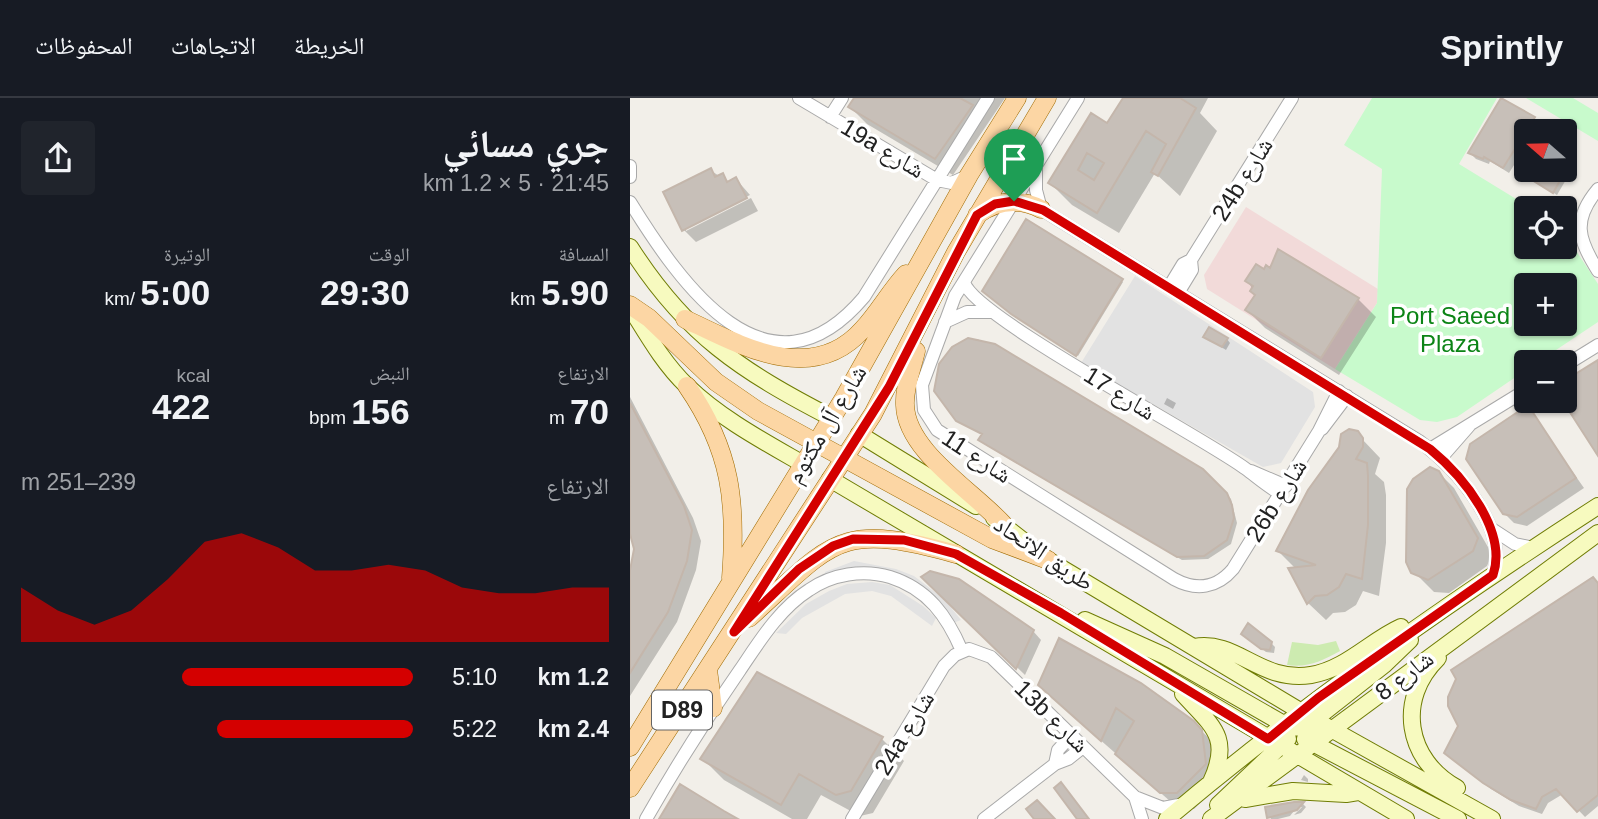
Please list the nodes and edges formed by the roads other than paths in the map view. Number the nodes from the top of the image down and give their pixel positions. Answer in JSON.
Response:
{"nodes":[{"id":1,"x":799,"y":98,"type":"edge"},
{"id":2,"x":842,"y":98,"type":"edge"},
{"id":3,"x":988,"y":98,"type":"edge"},
{"id":4,"x":1017,"y":98,"type":"edge"},
{"id":5,"x":1046,"y":98,"type":"edge"},
{"id":6,"x":1078,"y":98,"type":"edge"},
{"id":7,"x":1292,"y":98,"type":"edge"},
{"id":8,"x":830,"y":117,"type":"junction"},
{"id":9,"x":630,"y":166,"type":"edge"},
{"id":10,"x":1036,"y":166,"type":"junction"},
{"id":11,"x":969,"y":175,"type":"junction"},
{"id":12,"x":630,"y":177,"type":"edge"},
{"id":13,"x":937,"y":180,"type":"junction"},
{"id":14,"x":1598,"y":189,"type":"edge"},
{"id":15,"x":1598,"y":196,"type":"edge"},
{"id":16,"x":1014,"y":201,"type":"junction"},
{"id":17,"x":630,"y":202,"type":"edge"},
{"id":18,"x":1041,"y":209,"type":"junction"},
{"id":19,"x":977,"y":215,"type":"junction"},
{"id":20,"x":630,"y":247,"type":"edge"},
{"id":21,"x":1598,"y":258,"type":"edge"},
{"id":22,"x":922,"y":261,"type":"junction"},
{"id":23,"x":1598,"y":271,"type":"edge"},
{"id":24,"x":964,"y":282,"type":"junction"},
{"id":25,"x":1173,"y":290,"type":"junction"},
{"id":26,"x":630,"y":306,"type":"edge"},
{"id":27,"x":994,"y":313,"type":"junction"},
{"id":28,"x":685,"y":319,"type":"junction"},
{"id":29,"x":945,"y":322,"type":"junction"},
{"id":30,"x":917,"y":330,"type":"junction"},
{"id":31,"x":1598,"y":345,"type":"edge"},
{"id":32,"x":1577,"y":358,"type":"edge"},
{"id":33,"x":687,"y":386,"type":"junction"},
{"id":34,"x":1343,"y":394,"type":"junction"},
{"id":35,"x":1514,"y":398,"type":"edge"},
{"id":36,"x":832,"y":418,"type":"junction"},
{"id":37,"x":1469,"y":426,"type":"junction"},
{"id":38,"x":859,"y":434,"type":"junction"},
{"id":39,"x":816,"y":443,"type":"junction"},
{"id":40,"x":1430,"y":449,"type":"junction"},
{"id":41,"x":844,"y":457,"type":"junction"},
{"id":42,"x":1441,"y":458,"type":"junction"},
{"id":43,"x":803,"y":464,"type":"junction"},
{"id":44,"x":830,"y":479,"type":"junction"},
{"id":45,"x":1283,"y":490,"type":"junction"},
{"id":46,"x":1598,"y":506,"type":"edge"},
{"id":47,"x":1003,"y":524,"type":"junction"},
{"id":48,"x":1492,"y":529,"type":"junction"},
{"id":49,"x":1598,"y":533,"type":"edge"},
{"id":50,"x":1534,"y":548,"type":"junction"},
{"id":51,"x":956,"y":554,"type":"junction"},
{"id":52,"x":1048,"y":560,"type":"junction"},
{"id":53,"x":1233,"y":569,"type":"joint"},
{"id":54,"x":1493,"y":575,"type":"junction"},
{"id":55,"x":731,"y":584,"type":"junction"},
{"id":56,"x":1061,"y":613,"type":"junction"},
{"id":57,"x":1427,"y":619,"type":"junction"},
{"id":58,"x":1478,"y":619,"type":"junction"},
{"id":59,"x":734,"y":632,"type":"junction"},
{"id":60,"x":1194,"y":647,"type":"junction"},
{"id":61,"x":961,"y":651,"type":"junction"},
{"id":62,"x":708,"y":670,"type":"junction"},
{"id":63,"x":1172,"y":680,"type":"junction"},
{"id":64,"x":713,"y":708,"type":"junction"},
{"id":65,"x":1332,"y":729,"type":"junction"},
{"id":66,"x":1295,"y":732,"type":"junction"},
{"id":67,"x":1072,"y":735,"type":"junction"},
{"id":68,"x":630,"y":747,"type":"edge"},
{"id":69,"x":1083,"y":747,"type":"junction"},
{"id":70,"x":1296,"y":756,"type":"junction"},
{"id":71,"x":1055,"y":764,"type":"junction"},
{"id":72,"x":1210,"y":785,"type":"junction"},
{"id":73,"x":630,"y":788,"type":"edge"},
{"id":74,"x":1358,"y":792,"type":"junction"},
{"id":75,"x":1135,"y":797,"type":"junction"},
{"id":76,"x":1185,"y":804,"type":"junction"},
{"id":77,"x":1230,"y":805,"type":"junction"},
{"id":78,"x":1490,"y":818,"type":"edge"},
{"id":79,"x":646,"y":819,"type":"edge"},
{"id":80,"x":852,"y":819,"type":"edge"},
{"id":81,"x":984,"y":819,"type":"edge"},
{"id":82,"x":1142,"y":819,"type":"edge"},
{"id":83,"x":1167,"y":819,"type":"edge"},
{"id":84,"x":1209,"y":819,"type":"edge"},
{"id":85,"x":1406,"y":819,"type":"edge"},
{"id":86,"x":1458,"y":819,"type":"edge"}],
"edges":[{"from":1,"to":8,"type":"street","name":"19a شارع"},
{"from":2,"to":8,"type":"street"},
{"from":3,"to":13,"type":"street"},
{"from":4,"to":11,"type":"main road","name":"شارع آل مكتوم","number":"D89"},
{"from":5,"to":19,"type":"main road","name":"شارع آل مكتوم","number":"D89"},
{"from":6,"to":10,"type":"street","name":"شارع 11"},
{"from":7,"to":25,"type":"street","name":"24b شارع"},
{"from":8,"to":13,"type":"street","name":"19a شارع"},
{"from":9,"to":12,"type":"street"},
{"from":10,"to":16,"type":"street","name":"شارع 11"},
{"from":10,"to":18,"type":"street"},
{"from":11,"to":13,"type":"street","name":"19a شارع"},
{"from":11,"to":22,"type":"main road","name":"شارع آل مكتوم","number":"D89"},
{"from":13,"to":17,"type":"street"},
{"from":14,"to":23,"type":"street"},
{"from":15,"to":21,"type":"street"},
{"from":16,"to":18,"type":"main road"},
{"from":16,"to":19,"type":"main road"},
{"from":16,"to":24,"type":"street","name":"شارع 11"},
{"from":18,"to":25,"type":"street"},
{"from":19,"to":30,"type":"main road","name":"شارع آل مكتوم","number":"D89"},
{"from":20,"to":28,"type":"main road","name":"طريق الاتحاد"},
{"from":22,"to":28,"type":"main road"},
{"from":22,"to":36,"type":"main road","name":"شارع آل مكتوم","number":"D89"},
{"from":24,"to":27,"type":"street","name":"شارع 17"},
{"from":24,"to":29,"type":"street","name":"شارع 11"},
{"from":25,"to":34,"type":"street"},
{"from":26,"to":33,"type":"main road","name":"طريق الاتحاد"},
{"from":26,"to":39,"type":"main road"},
{"from":27,"to":29,"type":"street"},
{"from":27,"to":45,"type":"street","name":"شارع 17"},
{"from":28,"to":36,"type":"main road","name":"طريق الاتحاد"},
{"from":29,"to":53,"type":"street","name":"شارع 11"},
{"from":30,"to":38,"type":"main road","name":"شارع آل مكتوم","number":"D89"},
{"from":30,"to":47,"type":"main road"},
{"from":31,"to":32,"type":"street"},
{"from":33,"to":43,"type":"main road","name":"طريق الاتحاد"},
{"from":33,"to":55,"type":"main road"},
{"from":34,"to":40,"type":"street"},
{"from":34,"to":45,"type":"street","name":"26b شارع"},
{"from":35,"to":37,"type":"street"},
{"from":36,"to":38,"type":"main road","name":"طريق الاتحاد"},
{"from":36,"to":39,"type":"main road","name":"شارع آل مكتوم","number":"D89"},
{"from":37,"to":40,"type":"street"},
{"from":37,"to":42,"type":"street"},
{"from":38,"to":41,"type":"main road","name":"شارع آل مكتوم","number":"D89"},
{"from":38,"to":47,"type":"main road","name":"طريق الاتحاد"},
{"from":39,"to":41,"type":"main road"},
{"from":39,"to":43,"type":"main road","name":"شارع آل مكتوم","number":"D89"},
{"from":40,"to":42,"type":"street"},
{"from":41,"to":44,"type":"main road","name":"شارع آل مكتوم","number":"D89"},
{"from":41,"to":52,"type":"main road"},
{"from":42,"to":48,"type":"street"},
{"from":43,"to":44,"type":"main road","name":"طريق الاتحاد"},
{"from":43,"to":55,"type":"main road","name":"شارع آل مكتوم","number":"D89"},
{"from":44,"to":51,"type":"main road","name":"طريق الاتحاد"},
{"from":44,"to":59,"type":"main road","name":"شارع آل مكتوم","number":"D89"},
{"from":45,"to":53,"type":"street","name":"26b شارع"},
{"from":46,"to":50,"type":"main road","name":"شارع 8"},
{"from":47,"to":52,"type":"main road","name":"طريق الاتحاد"},
{"from":48,"to":50,"type":"street"},
{"from":48,"to":54,"type":"street"},
{"from":49,"to":58,"type":"main road","name":"شارع 8"},
{"from":50,"to":54,"type":"main road","name":"شارع 8"},
{"from":51,"to":56,"type":"main road","name":"طريق الاتحاد"},
{"from":51,"to":59,"type":"main road"},
{"from":52,"to":60,"type":"main road","name":"طريق الاتحاد"},
{"from":54,"to":57,"type":"main road","name":"شارع 8"},
{"from":55,"to":68,"type":"main road","name":"شارع آل مكتوم","number":"D89"},
{"from":56,"to":63,"type":"main road","name":"طريق الاتحاد"},
{"from":56,"to":66,"type":"main road"},
{"from":57,"to":60,"type":"main road"},
{"from":57,"to":66,"type":"main road","name":"شارع 8"},
{"from":58,"to":65,"type":"main road","name":"شارع 8"},
{"from":58,"to":78,"type":"main road"},
{"from":59,"to":62,"type":"main road","name":"شارع آل مكتوم","number":"D89"},
{"from":60,"to":66,"type":"main road","name":"طريق الاتحاد"},
{"from":61,"to":64,"type":"street"},
{"from":61,"to":67,"type":"street","name":"13b شارع"},
{"from":61,"to":80,"type":"street","name":"24a شارع"},
{"from":62,"to":64,"type":"main road"},
{"from":62,"to":73,"type":"main road","name":"شارع آل مكتوم","number":"D89"},
{"from":63,"to":66,"type":"main road","name":"طريق الاتحاد"},
{"from":63,"to":72,"type":"main road"},
{"from":64,"to":79,"type":"street"},
{"from":65,"to":66,"type":"main road","name":"طريق الاتحاد"},
{"from":65,"to":78,"type":"main road","name":"طريق الاتحاد"},
{"from":66,"to":70,"type":"main road","name":"طريق الاتحاد"},
{"from":66,"to":72,"type":"main road","name":"شارع 8"},
{"from":66,"to":84,"type":"main road"},
{"from":66,"to":86,"type":"main road"},
{"from":67,"to":69,"type":"street","name":"13b شارع"},
{"from":67,"to":71,"type":"street"},
{"from":69,"to":71,"type":"street"},
{"from":69,"to":75,"type":"street","name":"13b شارع"},
{"from":70,"to":74,"type":"main road","name":"طريق الاتحاد"},
{"from":70,"to":77,"type":"main road"},
{"from":71,"to":81,"type":"street"},
{"from":72,"to":76,"type":"main road","name":"شارع 8"},
{"from":74,"to":77,"type":"main road"},
{"from":74,"to":85,"type":"main road","name":"طريق الاتحاد"},
{"from":75,"to":76,"type":"street","name":"13b شارع"},
{"from":75,"to":82,"type":"street","name":"13b شارع"},
{"from":76,"to":83,"type":"main road","name":"شارع 8"},
{"from":77,"to":84,"type":"main road"}]}
